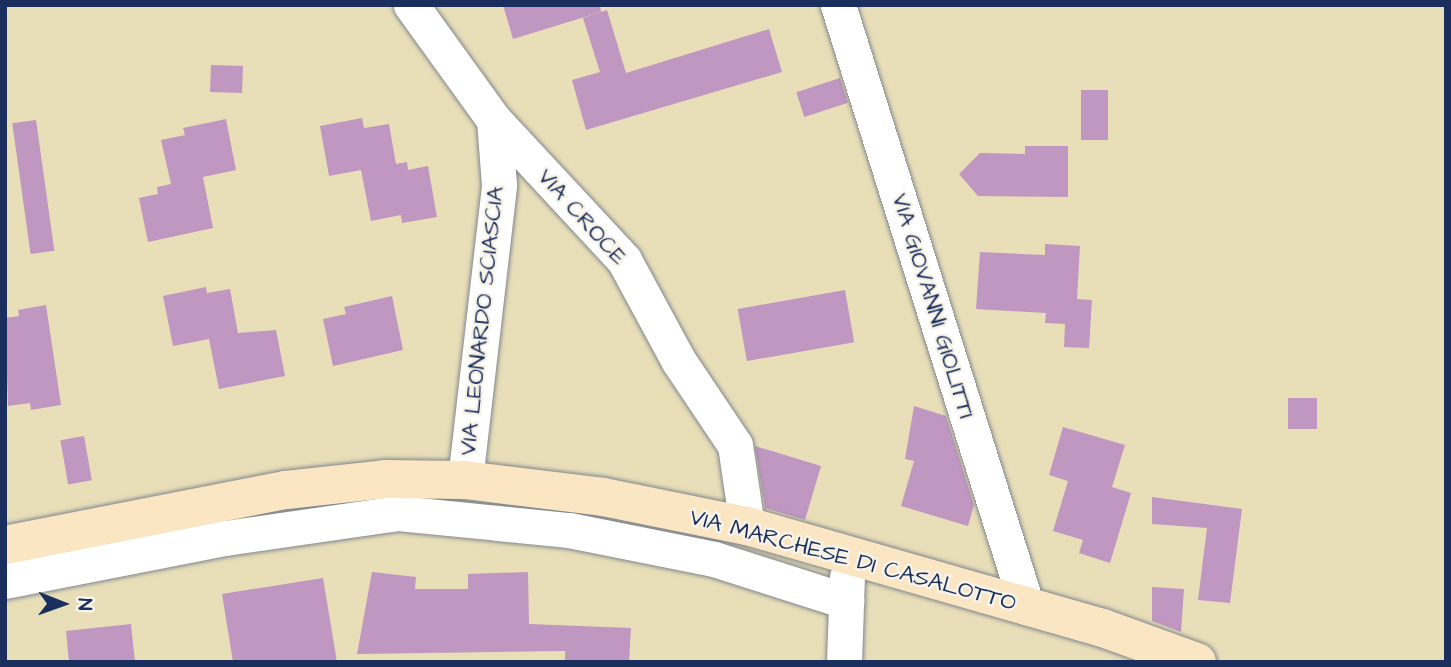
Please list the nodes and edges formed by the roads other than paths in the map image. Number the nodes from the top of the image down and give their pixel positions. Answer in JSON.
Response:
{"nodes":[{"id":1,"x":411,"y":5,"type":"edge"},
{"id":2,"x":838,"y":5,"type":"edge"},
{"id":3,"x":494,"y":120,"type":"junction"},
{"id":4,"x":465,"y":480,"type":"junction"},
{"id":5,"x":747,"y":526,"type":"junction"},
{"id":6,"x":5,"y":545,"type":"edge"},
{"id":7,"x":848,"y":556,"type":"junction"},
{"id":8,"x":5,"y":581,"type":"edge"},
{"id":9,"x":846,"y":601,"type":"junction"},
{"id":10,"x":1027,"y":607,"type":"junction"},
{"id":11,"x":844,"y":662,"type":"edge"},
{"id":12,"x":1197,"y":662,"type":"edge"}],
"edges":[{"from":1,"to":3,"type":"street","name":"VIA CROCE"},
{"from":2,"to":10,"type":"street","name":"VIA GIOVANNI GIOLITTI"},
{"from":3,"to":4,"type":"street","name":"VIA LEONARDO SCIASCIA"},
{"from":3,"to":5,"type":"street","name":"VIA CROCE"},
{"from":4,"to":5,"type":"street","name":"VIA MARCHESE DI CASALOTTO"},
{"from":4,"to":6,"type":"street","name":"VIA MARCHESE DI CASALOTTO"},
{"from":5,"to":7,"type":"street","name":"VIA MARCHESE DI CASALOTTO"},
{"from":7,"to":9,"type":"street"},
{"from":7,"to":10,"type":"street","name":"VIA MARCHESE DI CASALOTTO"},
{"from":8,"to":9,"type":"street"},
{"from":9,"to":11,"type":"street"},
{"from":10,"to":12,"type":"street","name":"VIA MARCHESE DI CASALOTTO"}]}
